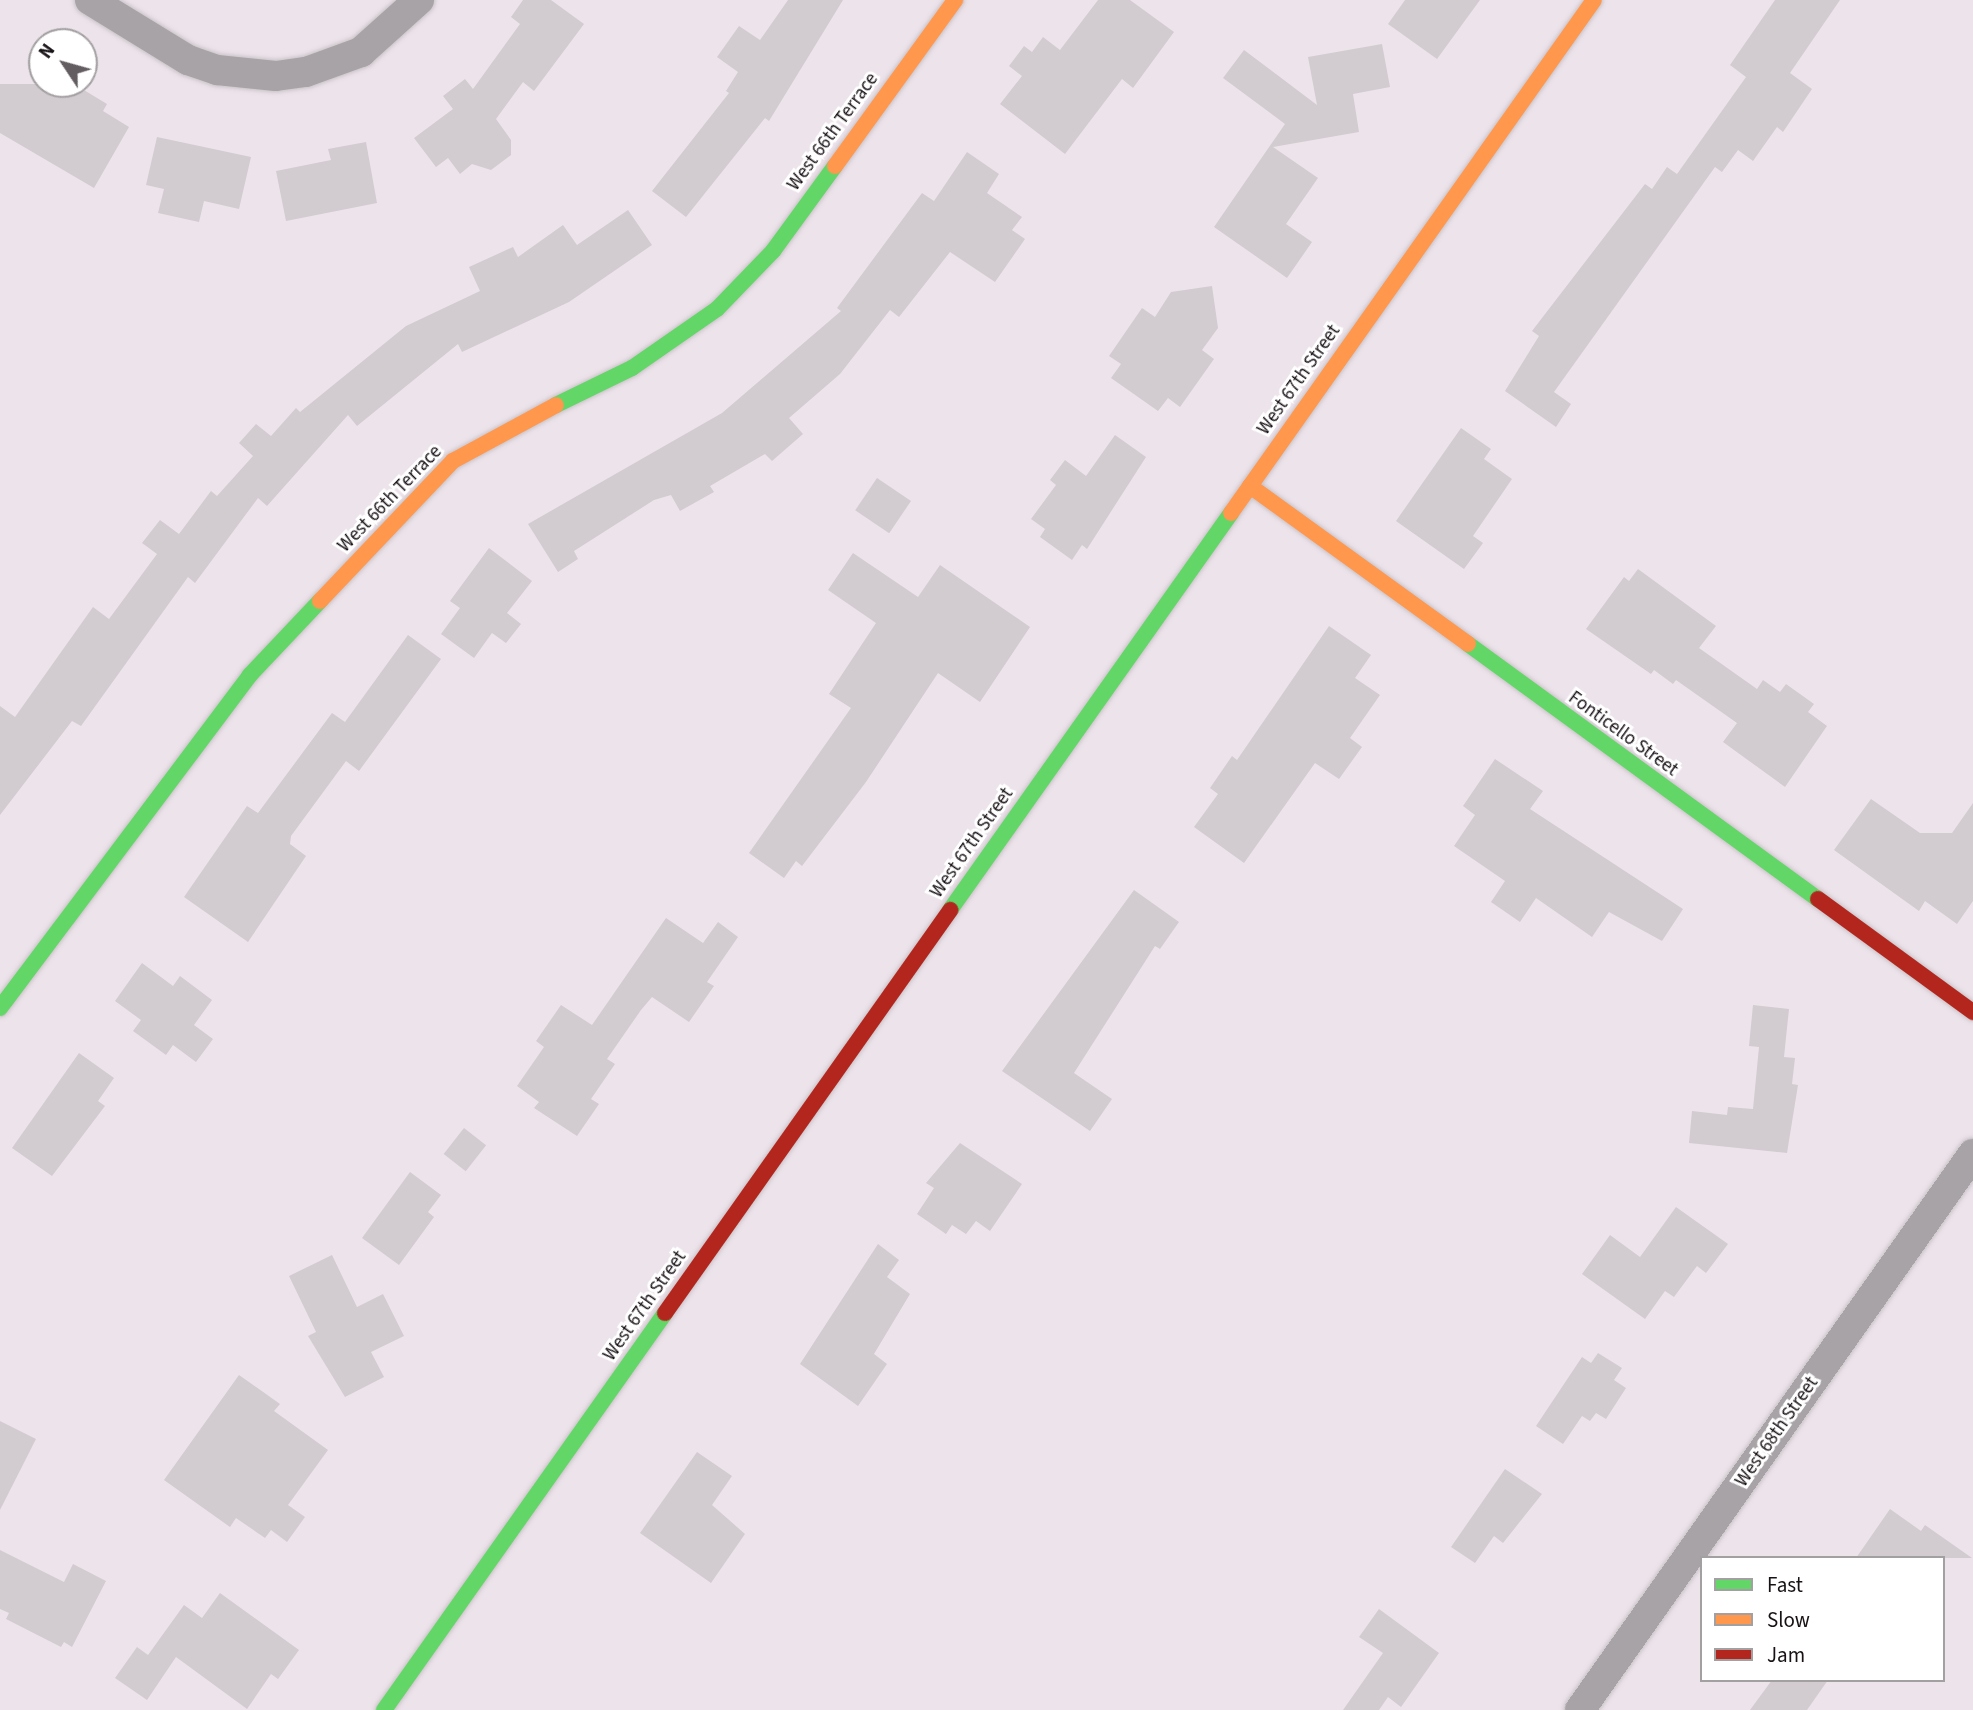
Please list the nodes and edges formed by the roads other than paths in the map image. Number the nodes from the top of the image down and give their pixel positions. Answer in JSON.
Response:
{"nodes":[{"id":1,"x":90,"y":0,"type":"edge"},
{"id":2,"x":419,"y":0,"type":"edge"},
{"id":3,"x":955,"y":0,"type":"edge"},
{"id":4,"x":1594,"y":0,"type":"edge"},
{"id":5,"x":1250,"y":486,"type":"junction"},
{"id":6,"x":0,"y":1008,"type":"edge"},
{"id":7,"x":1973,"y":1013,"type":"edge"},
{"id":8,"x":1973,"y":1154,"type":"edge"},
{"id":9,"x":384,"y":1710,"type":"edge"},
{"id":10,"x":1580,"y":1710,"type":"edge"}],
"edges":[{"from":1,"to":2,"type":"street"},
{"from":3,"to":6,"type":"street","name":"West 66th Terrace"},
{"from":4,"to":5,"type":"street","name":"West 67th Street"},
{"from":5,"to":7,"type":"street","name":"Fonticello Street"},
{"from":5,"to":9,"type":"street","name":"West 67th Street"},
{"from":8,"to":10,"type":"street","name":"West 68th Street"}]}
